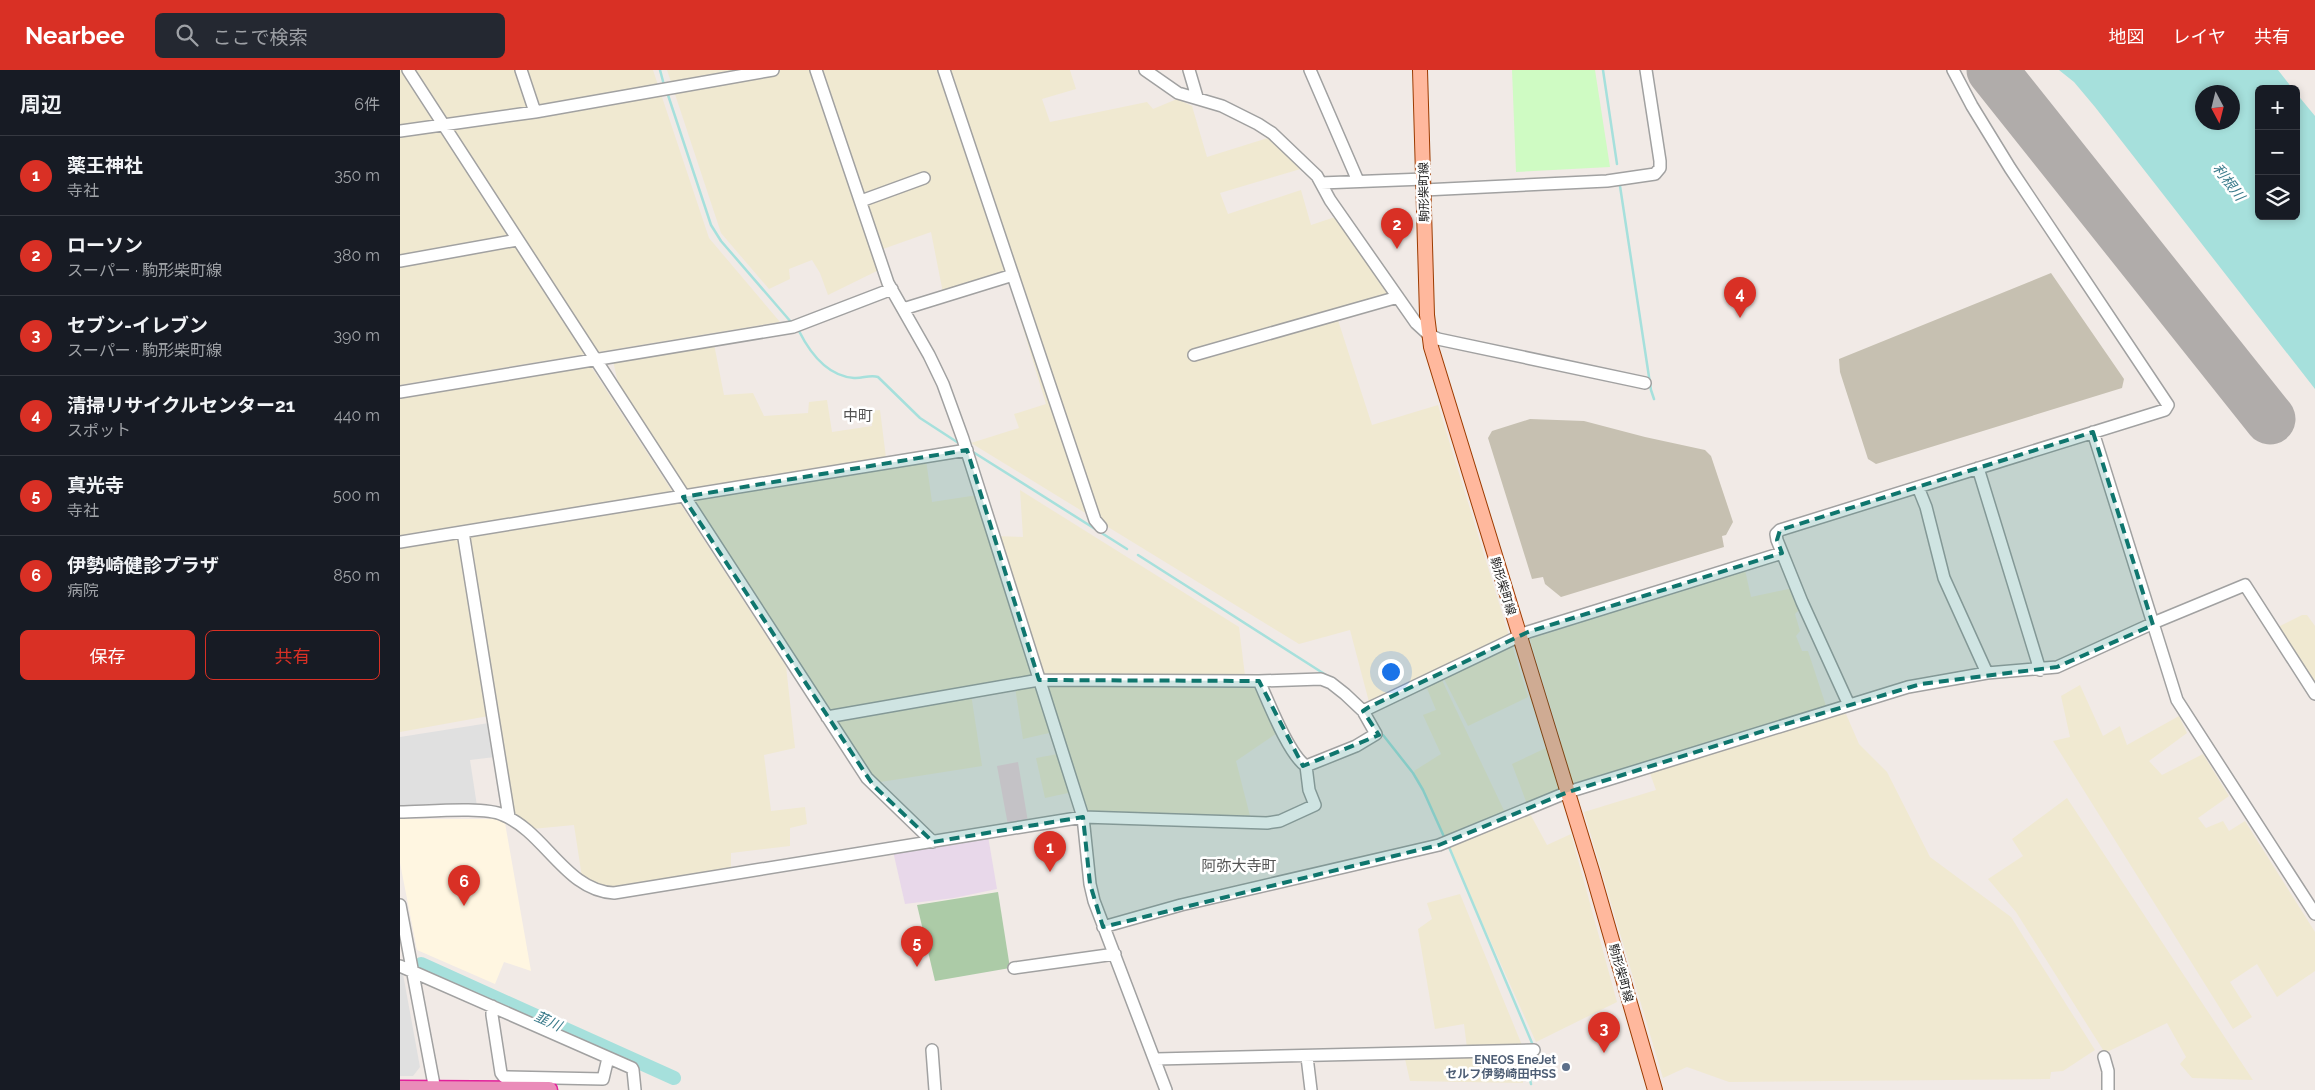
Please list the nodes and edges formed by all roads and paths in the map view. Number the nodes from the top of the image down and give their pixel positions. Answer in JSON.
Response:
{"nodes":[{"id":1,"x":408,"y":70,"type":"edge"},
{"id":2,"x":521,"y":70,"type":"edge"},
{"id":3,"x":773,"y":70,"type":"edge"},
{"id":4,"x":816,"y":70,"type":"edge"},
{"id":5,"x":944,"y":70,"type":"edge"},
{"id":6,"x":1145,"y":70,"type":"edge"},
{"id":7,"x":1189,"y":70,"type":"edge"},
{"id":8,"x":1310,"y":70,"type":"edge"},
{"id":9,"x":1420,"y":70,"type":"edge"},
{"id":10,"x":1646,"y":70,"type":"edge"},
{"id":11,"x":1952,"y":70,"type":"edge"},
{"id":12,"x":1197,"y":97,"type":"junction"},
{"id":13,"x":535,"y":112,"type":"junction"},
{"id":14,"x":444,"y":125,"type":"junction"},
{"id":15,"x":400,"y":131,"type":"edge"},
{"id":16,"x":924,"y":178,"type":"dead end"},
{"id":17,"x":1358,"y":182,"type":"junction"},
{"id":18,"x":1322,"y":183,"type":"junction"},
{"id":19,"x":1424,"y":185,"type":"junction"},
{"id":20,"x":861,"y":201,"type":"junction"},
{"id":21,"x":517,"y":240,"type":"junction"},
{"id":22,"x":400,"y":261,"type":"edge"},
{"id":23,"x":1013,"y":275,"type":"junction"},
{"id":24,"x":892,"y":289,"type":"junction"},
{"id":25,"x":1398,"y":297,"type":"junction"},
{"id":26,"x":903,"y":309,"type":"junction"},
{"id":27,"x":1428,"y":334,"type":"junction"},
{"id":28,"x":1194,"y":355,"type":"dead end"},
{"id":29,"x":595,"y":359,"type":"junction"},
{"id":30,"x":1645,"y":383,"type":"dead end"},
{"id":31,"x":400,"y":392,"type":"edge"},
{"id":32,"x":2093,"y":432,"type":"junction"},
{"id":33,"x":967,"y":450,"type":"junction"},
{"id":34,"x":1978,"y":468,"type":"junction"},
{"id":35,"x":1918,"y":488,"type":"junction"},
{"id":36,"x":684,"y":497,"type":"junction"},
{"id":37,"x":1101,"y":527,"type":"dead end"},
{"id":38,"x":462,"y":532,"type":"junction"},
{"id":39,"x":400,"y":542,"type":"edge"},
{"id":40,"x":1782,"y":553,"type":"junction"},
{"id":41,"x":2153,"y":625,"type":"junction"},
{"id":42,"x":1519,"y":636,"type":"junction"},
{"id":43,"x":2040,"y":670,"type":"junction"},
{"id":44,"x":1987,"y":673,"type":"junction"},
{"id":45,"x":1039,"y":680,"type":"junction"},
{"id":46,"x":1258,"y":681,"type":"junction"},
{"id":47,"x":2315,"y":694,"type":"edge"},
{"id":48,"x":1849,"y":705,"type":"junction"},
{"id":49,"x":1363,"y":711,"type":"junction"},
{"id":50,"x":827,"y":716,"type":"junction"},
{"id":51,"x":1306,"y":766,"type":"junction"},
{"id":52,"x":1568,"y":792,"type":"junction"},
{"id":53,"x":400,"y":812,"type":"edge"},
{"id":54,"x":509,"y":817,"type":"junction"},
{"id":55,"x":1083,"y":817,"type":"junction"},
{"id":56,"x":932,"y":842,"type":"junction"},
{"id":57,"x":400,"y":905,"type":"edge"},
{"id":58,"x":2315,"y":914,"type":"edge"},
{"id":59,"x":1103,"y":927,"type":"junction"},
{"id":60,"x":1115,"y":954,"type":"junction"},
{"id":61,"x":400,"y":966,"type":"edge"},
{"id":62,"x":1014,"y":968,"type":"dead end"},
{"id":63,"x":412,"y":972,"type":"junction"},
{"id":64,"x":492,"y":1006,"type":"junction"},
{"id":65,"x":932,"y":1050,"type":"dead end"},
{"id":66,"x":1534,"y":1050,"type":"dead end"},
{"id":67,"x":1307,"y":1057,"type":"junction"},
{"id":68,"x":2104,"y":1057,"type":"dead end"},
{"id":69,"x":608,"y":1058,"type":"junction"},
{"id":70,"x":1156,"y":1059,"type":"junction"},
{"id":71,"x":400,"y":1089,"type":"edge"},
{"id":72,"x":435,"y":1090,"type":"edge"},
{"id":73,"x":549,"y":1090,"type":"edge"},
{"id":74,"x":635,"y":1090,"type":"edge"},
{"id":75,"x":935,"y":1090,"type":"edge"},
{"id":76,"x":1166,"y":1090,"type":"edge"},
{"id":77,"x":1311,"y":1090,"type":"edge"},
{"id":78,"x":1655,"y":1090,"type":"edge"},
{"id":79,"x":2108,"y":1090,"type":"edge"}],
"edges":[{"from":1,"to":14,"type":"street"},
{"from":2,"to":13,"type":"street"},
{"from":3,"to":13,"type":"street"},
{"from":4,"to":20,"type":"street"},
{"from":5,"to":23,"type":"street"},
{"from":6,"to":12,"type":"street"},
{"from":7,"to":12,"type":"street"},
{"from":8,"to":17,"type":"street"},
{"from":9,"to":19,"type":"main road","name":"駒形柴町線"},
{"from":10,"to":19,"type":"street"},
{"from":11,"to":32,"type":"street"},
{"from":12,"to":18,"type":"street"},
{"from":13,"to":14,"type":"street"},
{"from":14,"to":15,"type":"street"},
{"from":14,"to":21,"type":"street"},
{"from":16,"to":20,"type":"street"},
{"from":17,"to":18,"type":"street"},
{"from":17,"to":19,"type":"street"},
{"from":18,"to":25,"type":"street"},
{"from":19,"to":27,"type":"main road","name":"駒形柴町線"},
{"from":20,"to":24,"type":"street"},
{"from":21,"to":22,"type":"street"},
{"from":21,"to":29,"type":"street"},
{"from":23,"to":26,"type":"street"},
{"from":23,"to":37,"type":"street"},
{"from":24,"to":26,"type":"street"},
{"from":24,"to":29,"type":"street"},
{"from":25,"to":27,"type":"street"},
{"from":25,"to":28,"type":"street"},
{"from":26,"to":33,"type":"street"},
{"from":27,"to":30,"type":"street"},
{"from":27,"to":42,"type":"main road","name":"駒形柴町線"},
{"from":29,"to":31,"type":"street"},
{"from":29,"to":36,"type":"street"},
{"from":32,"to":34,"type":"street"},
{"from":32,"to":41,"type":"street"},
{"from":33,"to":36,"type":"street"},
{"from":33,"to":45,"type":"street"},
{"from":34,"to":35,"type":"street"},
{"from":34,"to":43,"type":"street"},
{"from":35,"to":40,"type":"street"},
{"from":35,"to":44,"type":"street"},
{"from":36,"to":38,"type":"street"},
{"from":36,"to":50,"type":"street"},
{"from":38,"to":39,"type":"street"},
{"from":38,"to":54,"type":"street"},
{"from":40,"to":42,"type":"street"},
{"from":40,"to":48,"type":"street"},
{"from":41,"to":43,"type":"street"},
{"from":41,"to":47,"type":"street"},
{"from":41,"to":58,"type":"street"},
{"from":42,"to":49,"type":"street"},
{"from":42,"to":52,"type":"main road","name":"駒形柴町線"},
{"from":43,"to":44,"type":"street"},
{"from":44,"to":48,"type":"street"},
{"from":45,"to":46,"type":"street"},
{"from":45,"to":50,"type":"street"},
{"from":45,"to":55,"type":"street"},
{"from":46,"to":49,"type":"street"},
{"from":46,"to":51,"type":"street"},
{"from":48,"to":52,"type":"street"},
{"from":49,"to":51,"type":"street"},
{"from":50,"to":56,"type":"street"},
{"from":51,"to":55,"type":"street"},
{"from":52,"to":59,"type":"street"},
{"from":52,"to":78,"type":"main road","name":"駒形柴町線"},
{"from":53,"to":54,"type":"street"},
{"from":54,"to":56,"type":"street"},
{"from":55,"to":56,"type":"street"},
{"from":55,"to":59,"type":"street"},
{"from":57,"to":63,"type":"street"},
{"from":59,"to":60,"type":"street"},
{"from":60,"to":62,"type":"street"},
{"from":60,"to":70,"type":"street"},
{"from":61,"to":63,"type":"street"},
{"from":63,"to":64,"type":"street"},
{"from":63,"to":72,"type":"street"},
{"from":64,"to":69,"type":"street"},
{"from":64,"to":69,"type":"street"},
{"from":65,"to":75,"type":"street"},
{"from":66,"to":67,"type":"street"},
{"from":67,"to":70,"type":"street"},
{"from":67,"to":77,"type":"street"},
{"from":68,"to":79,"type":"street"},
{"from":69,"to":74,"type":"street"},
{"from":70,"to":76,"type":"street"},
{"from":71,"to":72,"type":"highway"},
{"from":72,"to":73,"type":"highway"}]}
